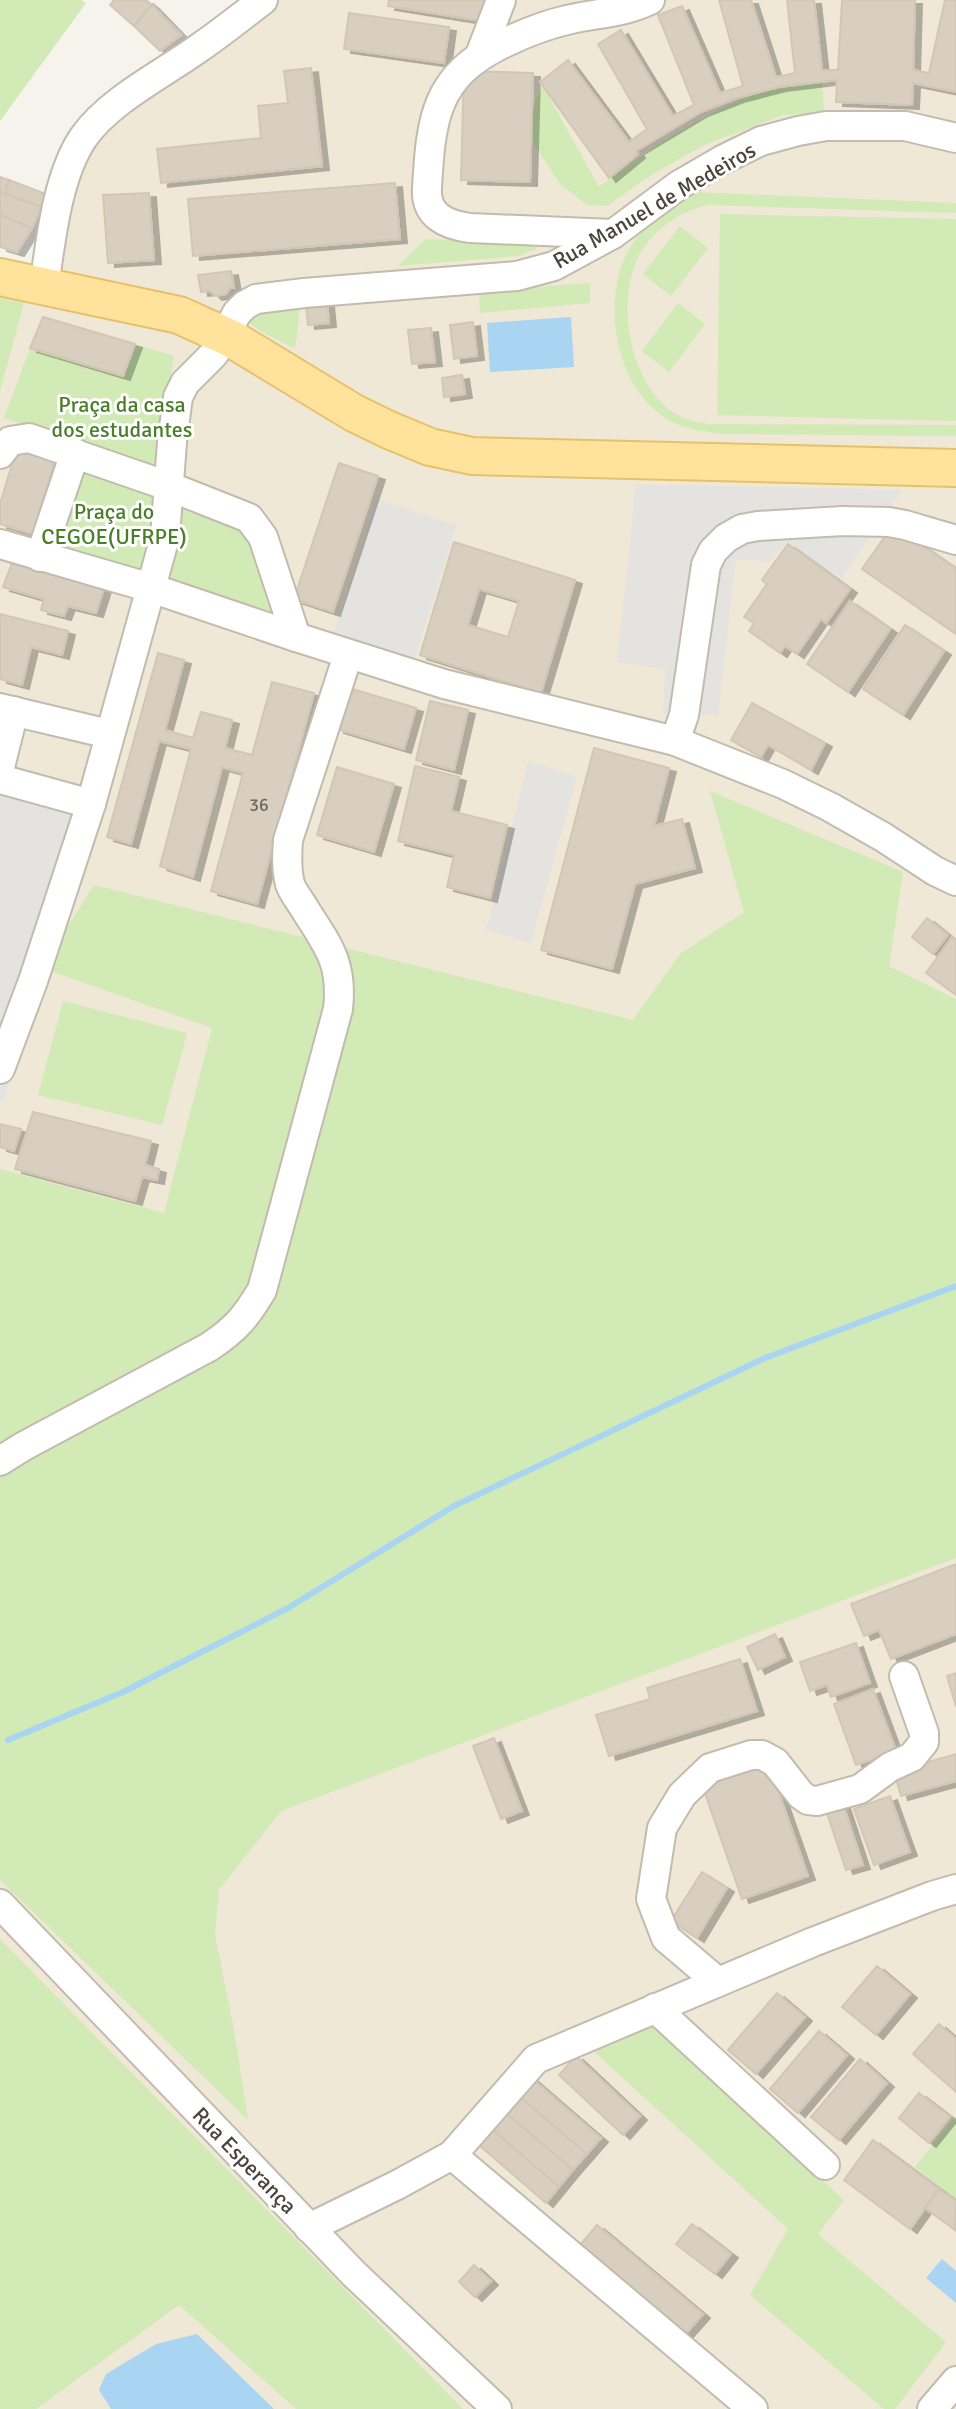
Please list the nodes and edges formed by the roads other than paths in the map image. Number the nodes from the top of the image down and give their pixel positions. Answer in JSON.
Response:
{"nodes":[{"id":1,"x":263,"y":0,"type":"edge"},
{"id":2,"x":501,"y":0,"type":"edge"},
{"id":3,"x":650,"y":0,"type":"edge"},
{"id":4,"x":480,"y":55,"type":"junction"},
{"id":5,"x":948,"y":136,"type":"edge"},
{"id":6,"x":613,"y":234,"type":"junction"},
{"id":7,"x":0,"y":277,"type":"edge"},
{"id":8,"x":44,"y":286,"type":"junction"},
{"id":9,"x":224,"y":335,"type":"junction"},
{"id":10,"x":75,"y":453,"type":"junction"},
{"id":11,"x":0,"y":454,"type":"edge"},
{"id":12,"x":956,"y":468,"type":"edge"},
{"id":13,"x":168,"y":486,"type":"junction"},
{"id":14,"x":956,"y":540,"type":"edge"},
{"id":15,"x":0,"y":544,"type":"edge"},
{"id":16,"x":40,"y":557,"type":"junction"},
{"id":17,"x":151,"y":588,"type":"junction"},
{"id":18,"x":296,"y":637,"type":"junction"},
{"id":19,"x":348,"y":655,"type":"junction"},
{"id":20,"x":7,"y":710,"type":"edge"},
{"id":21,"x":109,"y":734,"type":"junction"},
{"id":22,"x":675,"y":741,"type":"junction"},
{"id":23,"x":0,"y":767,"type":"edge"},
{"id":24,"x":0,"y":779,"type":"edge"},
{"id":25,"x":91,"y":804,"type":"junction"},
{"id":26,"x":956,"y":881,"type":"edge"},
{"id":27,"x":0,"y":1069,"type":"edge"},
{"id":28,"x":0,"y":1461,"type":"edge"},
{"id":29,"x":904,"y":1676,"type":"dead end"},
{"id":30,"x":956,"y":1889,"type":"edge"},
{"id":31,"x":0,"y":1904,"type":"edge"},
{"id":32,"x":718,"y":1982,"type":"junction"},
{"id":33,"x":655,"y":2008,"type":"junction"},
{"id":34,"x":452,"y":2155,"type":"junction"},
{"id":35,"x":825,"y":2165,"type":"dead end"},
{"id":36,"x":309,"y":2228,"type":"junction"},
{"id":37,"x":956,"y":2381,"type":"edge"},
{"id":38,"x":497,"y":2409,"type":"edge"},
{"id":39,"x":753,"y":2409,"type":"edge"},
{"id":40,"x":932,"y":2409,"type":"edge"}],
"edges":[{"from":1,"to":8,"type":"street"},
{"from":2,"to":4,"type":"street"},
{"from":3,"to":4,"type":"street"},
{"from":4,"to":6,"type":"street"},
{"from":5,"to":6,"type":"street","name":"Rua Manuel de Medeiros"},
{"from":6,"to":9,"type":"street","name":"Rua Manuel de Medeiros"},
{"from":7,"to":8,"type":"main road"},
{"from":8,"to":9,"type":"main road"},
{"from":9,"to":12,"type":"main road"},
{"from":9,"to":13,"type":"street","name":"Rua Manuel de Medeiros"},
{"from":10,"to":11,"type":"street"},
{"from":10,"to":13,"type":"street"},
{"from":10,"to":16,"type":"street"},
{"from":13,"to":17,"type":"street","name":"Rua Manuel de Medeiros"},
{"from":13,"to":18,"type":"street"},
{"from":14,"to":22,"type":"street"},
{"from":15,"to":16,"type":"street"},
{"from":16,"to":17,"type":"street"},
{"from":17,"to":18,"type":"street"},
{"from":17,"to":21,"type":"street","name":"Rua Manuel de Medeiros"},
{"from":18,"to":19,"type":"street"},
{"from":19,"to":22,"type":"street"},
{"from":19,"to":28,"type":"street"},
{"from":20,"to":21,"type":"street"},
{"from":20,"to":23,"type":"street"},
{"from":21,"to":25,"type":"street","name":"Rua Manuel de Medeiros"},
{"from":22,"to":26,"type":"street"},
{"from":24,"to":25,"type":"street"},
{"from":25,"to":27,"type":"street","name":"Rua Manuel de Medeiros"},
{"from":29,"to":32,"type":"street"},
{"from":30,"to":32,"type":"street"},
{"from":31,"to":36,"type":"street","name":"Rua Esperança"},
{"from":32,"to":33,"type":"street"},
{"from":33,"to":34,"type":"street"},
{"from":33,"to":35,"type":"street"},
{"from":34,"to":36,"type":"street"},
{"from":34,"to":39,"type":"street"},
{"from":36,"to":38,"type":"street","name":"Rua Esperança"},
{"from":37,"to":40,"type":"street"}]}
